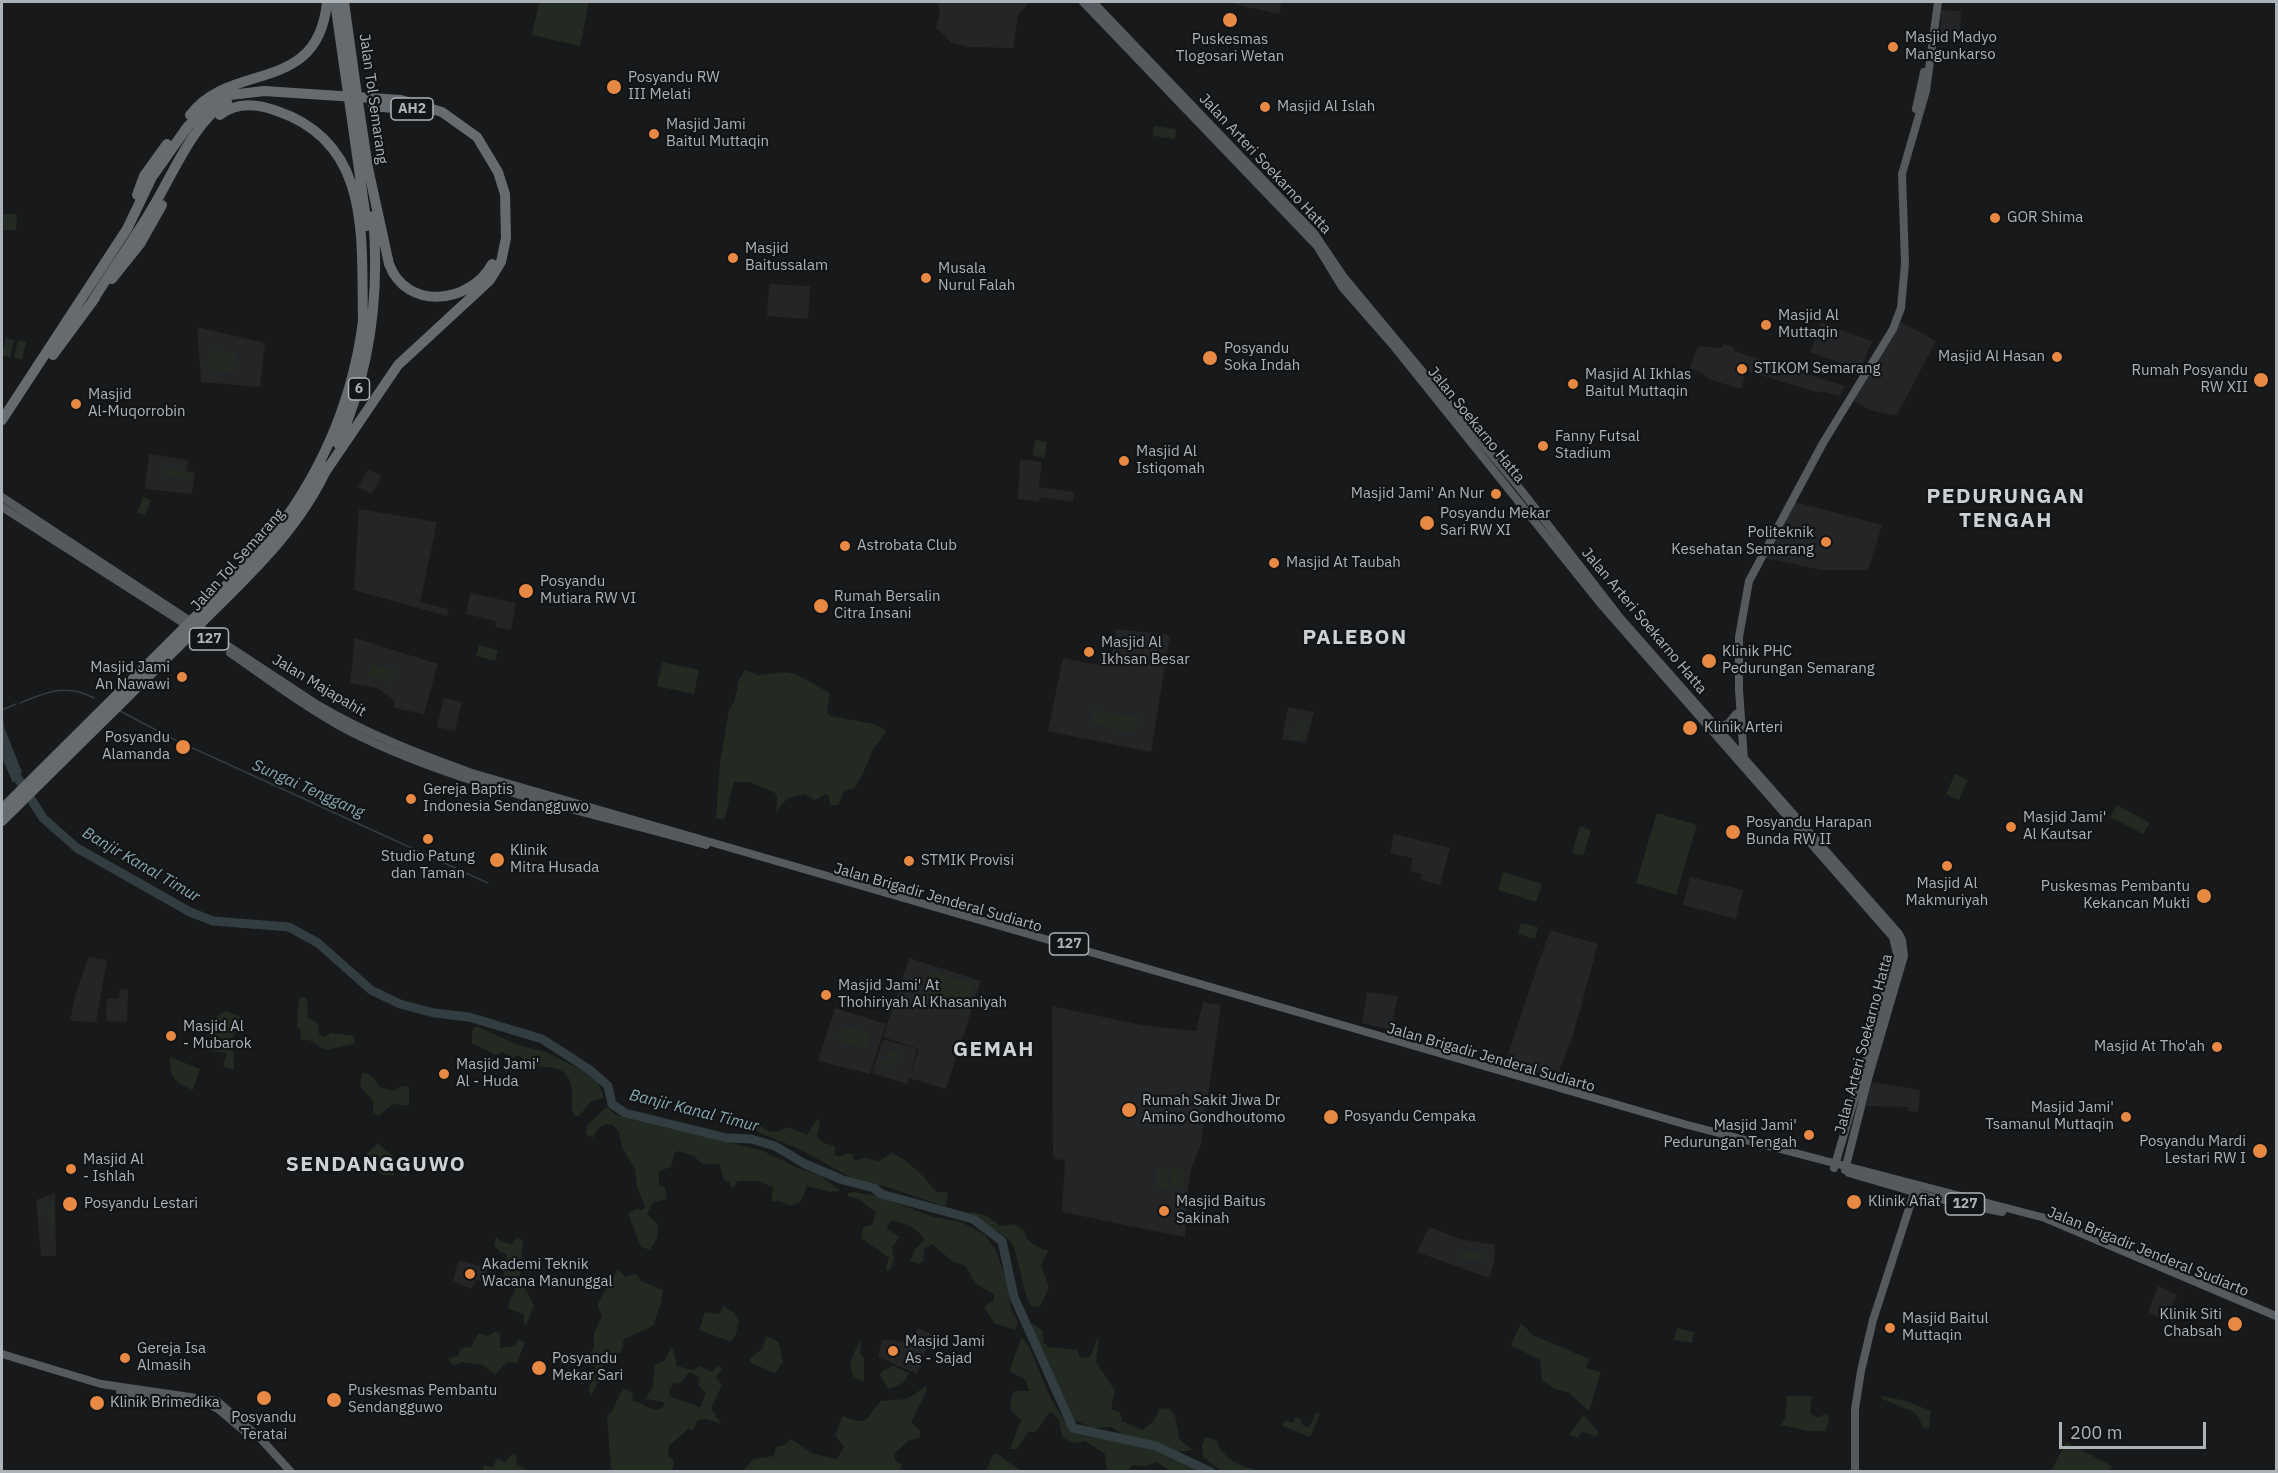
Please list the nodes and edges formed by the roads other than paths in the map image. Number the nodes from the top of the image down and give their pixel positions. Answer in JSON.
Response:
{"nodes":[{"id":1,"x":327,"y":2,"type":"edge"},
{"id":2,"x":335,"y":2,"type":"edge"},
{"id":3,"x":344,"y":2,"type":"edge"},
{"id":4,"x":1083,"y":2,"type":"edge"},
{"id":5,"x":1092,"y":2,"type":"edge"},
{"id":6,"x":1932,"y":2,"type":"edge"},
{"id":7,"x":1938,"y":2,"type":"edge"},
{"id":8,"x":1931,"y":47,"type":"junction"},
{"id":9,"x":1141,"y":57,"type":"junction"},
{"id":10,"x":351,"y":87,"type":"junction"},
{"id":11,"x":356,"y":114,"type":"junction"},
{"id":12,"x":368,"y":168,"type":"junction"},
{"id":13,"x":83,"y":294,"type":"junction"},
{"id":14,"x":92,"y":302,"type":"junction"},
{"id":15,"x":363,"y":319,"type":"junction"},
{"id":16,"x":2,"y":420,"type":"edge"},
{"id":17,"x":2,"y":430,"type":"edge"},
{"id":18,"x":326,"y":471,"type":"junction"},
{"id":19,"x":1518,"y":492,"type":"junction"},
{"id":20,"x":2,"y":497,"type":"edge"},
{"id":21,"x":2,"y":507,"type":"edge"},
{"id":22,"x":204,"y":614,"type":"junction"},
{"id":23,"x":1736,"y":714,"type":"junction"},
{"id":24,"x":1715,"y":727,"type":"junction"},
{"id":25,"x":1741,"y":762,"type":"junction"},
{"id":26,"x":547,"y":797,"type":"junction"},
{"id":27,"x":3,"y":813,"type":"edge"},
{"id":28,"x":692,"y":838,"type":"joint"},
{"id":29,"x":1859,"y":1095,"type":"junction"},
{"id":30,"x":1834,"y":1166,"type":"junction"},
{"id":31,"x":1845,"y":1169,"type":"junction"},
{"id":32,"x":1918,"y":1189,"type":"junction"},
{"id":33,"x":2277,"y":1318,"type":"edge"},
{"id":34,"x":2,"y":1354,"type":"edge"},
{"id":35,"x":2,"y":1359,"type":"edge"},
{"id":36,"x":285,"y":1472,"type":"edge"},
{"id":37,"x":291,"y":1472,"type":"edge"},
{"id":38,"x":1855,"y":1472,"type":"edge"}],
"edges":[{"from":1,"to":13,"type":"highway"},
{"from":2,"to":10,"type":"highway","name":"Jalan Tol Semarang","number":"6"},
{"from":3,"to":10,"type":"highway","name":"Jalan Tol Semarang","number":"6"},
{"from":4,"to":9,"type":"main road"},
{"from":5,"to":9,"type":"main road","name":"Jalan Arteri Soekarno Hatta"},
{"from":6,"to":8,"type":"main road"},
{"from":7,"to":8,"type":"main road"},
{"from":8,"to":23,"type":"main road"},
{"from":8,"to":25,"type":"main road"},
{"from":9,"to":19,"type":"main road","name":"Jalan Arteri Soekarno Hatta"},
{"from":10,"to":11,"type":"highway","name":"Jalan Tol Semarang","number":"6","bridge":true},
{"from":11,"to":12,"type":"highway","name":"Jalan Tol Semarang","number":"6"},
{"from":11,"to":15,"type":"highway","name":"Jalan Tol Semarang","number":"6"},
{"from":12,"to":14,"type":"highway","number":"AH2"},
{"from":12,"to":18,"type":"highway","name":"Jalan Tol Semarang","number":"6"},
{"from":13,"to":16,"type":"highway","number":"AH2"},
{"from":13,"to":18,"type":"highway","number":"AH2"},
{"from":14,"to":15,"type":"highway","number":"AH2"},
{"from":14,"to":17,"type":"highway","number":"AH2"},
{"from":15,"to":22,"type":"highway","name":"Jalan Tol Semarang","number":"6"},
{"from":18,"to":22,"type":"highway","name":"Jalan Tol Semarang","number":"6"},
{"from":19,"to":24,"type":"main road","name":"Jalan Arteri Soekarno Hatta"},
{"from":19,"to":25,"type":"main road","name":"Jalan Soekarno Hatta"},
{"from":20,"to":26,"type":"main road","name":"Jalan Majapahit","number":"127"},
{"from":21,"to":26,"type":"main road","name":"Jalan Majapahit","number":"127"},
{"from":22,"to":27,"type":"highway","name":"Jalan Tol Semarang","number":"6","bridge":true},
{"from":23,"to":24,"type":"main road"},
{"from":23,"to":25,"type":"main road"},
{"from":24,"to":25,"type":"main road","name":"Jalan Arteri Soekarno Hatta"},
{"from":25,"to":29,"type":"main road","name":"Jalan Arteri Soekarno Hatta"},
{"from":26,"to":28,"type":"main road","name":"Jalan Majapahit","number":"127"},
{"from":28,"to":30,"type":"main road","name":"Jalan Brigadir Jenderal Sudiarto","number":"127"},
{"from":29,"to":30,"type":"main road"},
{"from":29,"to":31,"type":"main road","name":"Jalan Arteri Soekarno Hatta"},
{"from":30,"to":31,"type":"main road","name":"Jalan Brigadir Jenderal Sudiarto","number":"127"},
{"from":31,"to":32,"type":"main road","name":"Jalan Brigadir Jenderal Sudiarto","number":"127"},
{"from":32,"to":33,"type":"main road","name":"Jalan Brigadir Jenderal Sudiarto","number":"127"},
{"from":32,"to":38,"type":"main road"},
{"from":34,"to":37,"type":"main road"},
{"from":35,"to":36,"type":"main road"}]}
